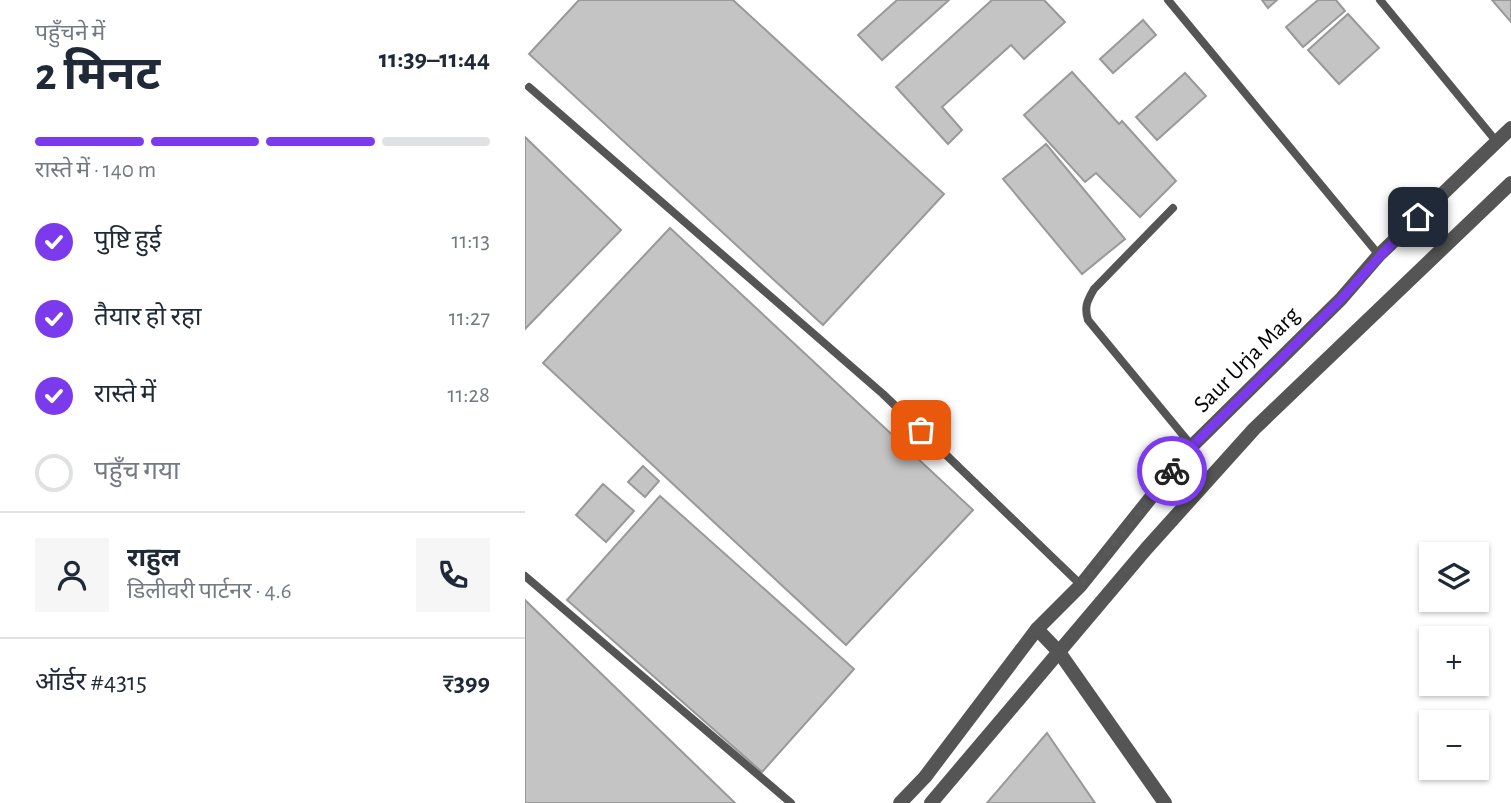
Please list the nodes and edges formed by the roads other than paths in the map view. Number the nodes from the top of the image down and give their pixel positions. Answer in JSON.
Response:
{"nodes":[{"id":1,"x":1168,"y":0,"type":"edge"},
{"id":2,"x":1380,"y":0,"type":"edge"},
{"id":3,"x":529,"y":87,"type":"dead end"},
{"id":4,"x":1511,"y":128,"type":"edge"},
{"id":5,"x":1496,"y":141,"type":"junction"},
{"id":6,"x":1511,"y":183,"type":"edge"},
{"id":7,"x":1173,"y":208,"type":"dead end"},
{"id":8,"x":1380,"y":256,"type":"junction"},
{"id":9,"x":1192,"y":446,"type":"junction"},
{"id":10,"x":525,"y":576,"type":"edge"},
{"id":11,"x":1081,"y":585,"type":"junction"},
{"id":12,"x":1037,"y":629,"type":"junction"},
{"id":13,"x":1059,"y":652,"type":"junction"},
{"id":14,"x":791,"y":803,"type":"edge"},
{"id":15,"x":900,"y":803,"type":"edge"},
{"id":16,"x":932,"y":803,"type":"edge"},
{"id":17,"x":1165,"y":803,"type":"edge"}],
"edges":[{"from":1,"to":8,"type":"lane"},
{"from":2,"to":5,"type":"lane"},
{"from":3,"to":11,"type":"lane"},
{"from":4,"to":5,"type":"street","name":"Saur Urja Marg"},
{"from":5,"to":8,"type":"street","name":"Saur Urja Marg"},
{"from":6,"to":13,"type":"street"},
{"from":7,"to":9,"type":"lane"},
{"from":8,"to":9,"type":"street","name":"Saur Urja Marg"},
{"from":9,"to":11,"type":"street","name":"Saur Urja Marg"},
{"from":10,"to":14,"type":"lane"},
{"from":11,"to":12,"type":"street","name":"Saur Urja Marg"},
{"from":12,"to":13,"type":"street"},
{"from":12,"to":15,"type":"street","name":"Saur Urja Marg"},
{"from":13,"to":16,"type":"street"},
{"from":13,"to":17,"type":"street"}]}
